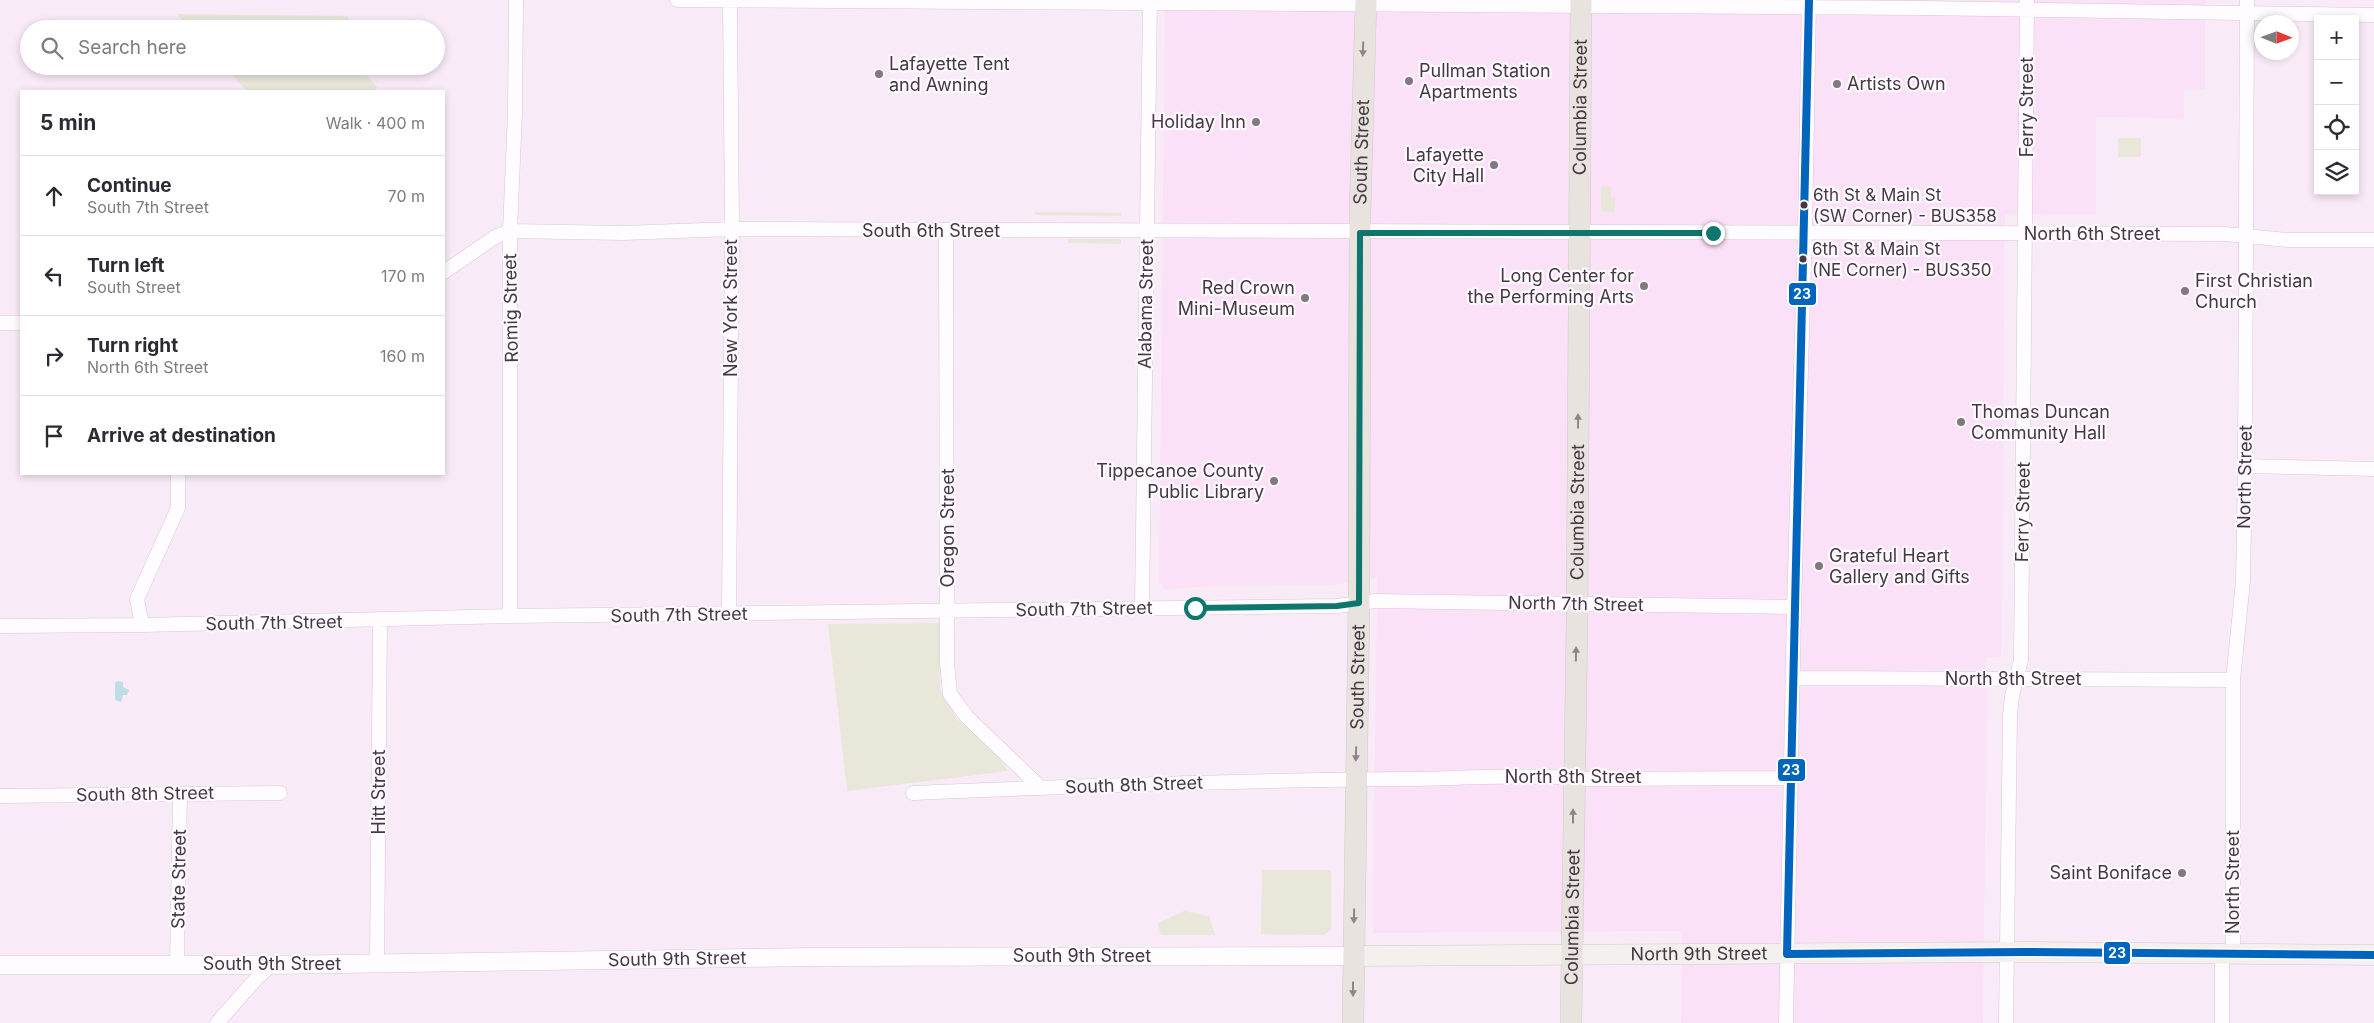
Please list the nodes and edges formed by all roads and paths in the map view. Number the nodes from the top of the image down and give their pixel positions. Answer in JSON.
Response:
{"nodes":[{"id":1,"x":516,"y":0,"type":"edge"},
{"id":2,"x":678,"y":0,"type":"edge"},
{"id":3,"x":730,"y":1,"type":"junction"},
{"id":4,"x":1150,"y":2,"type":"edge"},
{"id":5,"x":1366,"y":2,"type":"edge"},
{"id":6,"x":1581,"y":3,"type":"edge"},
{"id":7,"x":1809,"y":3,"type":"edge"},
{"id":8,"x":2027,"y":4,"type":"edge"},
{"id":9,"x":2247,"y":7,"type":"edge"},
{"id":10,"x":2374,"y":15,"type":"edge"},
{"id":11,"x":732,"y":229,"type":"junction"},
{"id":12,"x":1147,"y":230,"type":"junction"},
{"id":13,"x":946,"y":231,"type":"junction"},
{"id":14,"x":507,"y":232,"type":"junction"},
{"id":15,"x":1579,"y":232,"type":"junction"},
{"id":16,"x":1806,"y":232,"type":"junction"},
{"id":17,"x":1360,"y":233,"type":"junction"},
{"id":18,"x":2026,"y":234,"type":"junction"},
{"id":19,"x":2246,"y":237,"type":"junction"},
{"id":20,"x":2374,"y":240,"type":"edge"},
{"id":21,"x":445,"y":271,"type":"edge"},
{"id":22,"x":0,"y":323,"type":"edge"},
{"id":23,"x":20,"y":323,"type":"edge"},
{"id":24,"x":2246,"y":466,"type":"junction"},
{"id":25,"x":2374,"y":469,"type":"edge"},
{"id":26,"x":178,"y":475,"type":"edge"},
{"id":27,"x":1359,"y":603,"type":"junction"},
{"id":28,"x":1577,"y":605,"type":"junction"},
{"id":29,"x":1794,"y":607,"type":"junction"},
{"id":30,"x":1142,"y":608,"type":"junction"},
{"id":31,"x":948,"y":612,"type":"junction"},
{"id":32,"x":729,"y":614,"type":"junction"},
{"id":33,"x":510,"y":616,"type":"junction"},
{"id":34,"x":380,"y":620,"type":"junction"},
{"id":35,"x":142,"y":625,"type":"junction"},
{"id":36,"x":0,"y":626,"type":"edge"},
{"id":37,"x":1793,"y":678,"type":"junction"},
{"id":38,"x":2017,"y":679,"type":"junction"},
{"id":39,"x":2233,"y":680,"type":"junction"},
{"id":40,"x":1574,"y":778,"type":"junction"},
{"id":41,"x":1791,"y":778,"type":"junction"},
{"id":42,"x":1356,"y":779,"type":"junction"},
{"id":43,"x":1040,"y":787,"type":"junction"},
{"id":44,"x":280,"y":792,"type":"dead end"},
{"id":45,"x":913,"y":793,"type":"dead end"},
{"id":46,"x":180,"y":794,"type":"junction"},
{"id":47,"x":5,"y":796,"type":"edge"},
{"id":48,"x":2008,"y":952,"type":"junction"},
{"id":49,"x":1572,"y":953,"type":"junction"},
{"id":50,"x":1787,"y":954,"type":"junction"},
{"id":51,"x":2227,"y":954,"type":"junction"},
{"id":52,"x":2374,"y":955,"type":"edge"},
{"id":53,"x":1353,"y":956,"type":"junction"},
{"id":54,"x":177,"y":964,"type":"junction"},
{"id":55,"x":377,"y":964,"type":"junction"},
{"id":56,"x":0,"y":965,"type":"edge"},
{"id":57,"x":271,"y":965,"type":"junction"},
{"id":58,"x":217,"y":1023,"type":"edge"},
{"id":59,"x":1352,"y":1023,"type":"edge"},
{"id":60,"x":1571,"y":1023,"type":"edge"},
{"id":61,"x":1786,"y":1023,"type":"edge"},
{"id":62,"x":2006,"y":1023,"type":"edge"},
{"id":63,"x":2222,"y":1023,"type":"edge"}],
"edges":[{"from":1,"to":14,"type":"street","name":"Romig Street"},
{"from":2,"to":3,"type":"street"},
{"from":3,"to":4,"type":"street"},
{"from":3,"to":11,"type":"street","name":"New York Street"},
{"from":4,"to":5,"type":"street"},
{"from":4,"to":12,"type":"street","name":"Alabama Street"},
{"from":5,"to":6,"type":"street"},
{"from":5,"to":17,"type":"main road","name":"South Street","one_way":true},
{"from":6,"to":7,"type":"street"},
{"from":6,"to":15,"type":"main road","name":"Columbia Street"},
{"from":7,"to":8,"type":"street"},
{"from":7,"to":16,"type":"street"},
{"from":8,"to":9,"type":"street"},
{"from":8,"to":18,"type":"street","name":"Ferry Street"},
{"from":9,"to":10,"type":"street"},
{"from":9,"to":19,"type":"street","name":"North Street"},
{"from":11,"to":13,"type":"street","name":"South 6th Street"},
{"from":11,"to":14,"type":"street","name":"South 6th Street"},
{"from":11,"to":32,"type":"street","name":"New York Street"},
{"from":12,"to":13,"type":"street","name":"South 6th Street"},
{"from":12,"to":17,"type":"street","name":"South 6th Street"},
{"from":12,"to":30,"type":"street","name":"Alabama Street"},
{"from":13,"to":31,"type":"street","name":"Oregon Street"},
{"from":14,"to":21,"type":"street"},
{"from":14,"to":33,"type":"street","name":"Romig Street"},
{"from":15,"to":16,"type":"street","name":"North 6th Street"},
{"from":15,"to":17,"type":"street","name":"North 6th Street"},
{"from":28,"to":15,"type":"main road","name":"Columbia Street","one_way":true},
{"from":16,"to":18,"type":"street","name":"North 6th Street"},
{"from":16,"to":29,"type":"street"},
{"from":17,"to":27,"type":"main road","name":"South Street"},
{"from":18,"to":19,"type":"street","name":"North 6th Street"},
{"from":18,"to":38,"type":"street","name":"Ferry Street"},
{"from":19,"to":20,"type":"street","name":"North 6th Street"},
{"from":19,"to":24,"type":"street","name":"North Street"},
{"from":22,"to":23,"type":"street"},
{"from":24,"to":25,"type":"street"},
{"from":24,"to":39,"type":"street","name":"North Street"},
{"from":26,"to":35,"type":"street"},
{"from":27,"to":28,"type":"street","name":"North 7th Street"},
{"from":27,"to":30,"type":"street","name":"South 7th Street"},
{"from":27,"to":42,"type":"main road","name":"South Street","one_way":true},
{"from":28,"to":29,"type":"street","name":"North 7th Street"},
{"from":40,"to":28,"type":"main road","name":"Columbia Street","one_way":true},
{"from":29,"to":37,"type":"street"},
{"from":30,"to":31,"type":"street","name":"South 7th Street"},
{"from":31,"to":32,"type":"street","name":"South 7th Street"},
{"from":31,"to":43,"type":"street","name":"Oregon Street"},
{"from":32,"to":33,"type":"street","name":"South 7th Street"},
{"from":33,"to":34,"type":"street","name":"South 7th Street"},
{"from":34,"to":35,"type":"street","name":"South 7th Street"},
{"from":34,"to":55,"type":"street","name":"Hitt Street"},
{"from":35,"to":36,"type":"street","name":"South 7th Street"},
{"from":37,"to":38,"type":"street","name":"North 8th Street"},
{"from":37,"to":41,"type":"street"},
{"from":38,"to":39,"type":"street","name":"North 8th Street"},
{"from":38,"to":48,"type":"street","name":"Ferry Street"},
{"from":39,"to":51,"type":"street","name":"North Street"},
{"from":40,"to":41,"type":"street","name":"North 8th Street"},
{"from":40,"to":42,"type":"street","name":"North 8th Street"},
{"from":49,"to":40,"type":"main road","name":"Columbia Street","one_way":true},
{"from":41,"to":50,"type":"street"},
{"from":42,"to":43,"type":"street","name":"South 8th Street"},
{"from":42,"to":53,"type":"main road","name":"South Street","one_way":true},
{"from":43,"to":45,"type":"street","name":"South 8th Street"},
{"from":44,"to":46,"type":"street","name":"South 8th Street"},
{"from":46,"to":47,"type":"street","name":"South 8th Street"},
{"from":46,"to":54,"type":"street","name":"State Street"},
{"from":48,"to":50,"type":"main road","name":"North 9th Street"},
{"from":48,"to":51,"type":"main road","name":"North 9th Street"},
{"from":48,"to":62,"type":"street","name":"Ferry Street"},
{"from":49,"to":50,"type":"main road","name":"North 9th Street"},
{"from":49,"to":53,"type":"main road","name":"North 9th Street"},
{"from":49,"to":60,"type":"main road","name":"Columbia Street"},
{"from":50,"to":61,"type":"street"},
{"from":51,"to":52,"type":"main road","name":"North 9th Street"},
{"from":51,"to":63,"type":"street","name":"North Street"},
{"from":53,"to":55,"type":"street","name":"South 9th Street"},
{"from":53,"to":59,"type":"main road","name":"South Street","one_way":true},
{"from":54,"to":56,"type":"street","name":"South 9th Street"},
{"from":54,"to":57,"type":"street","name":"South 9th Street"},
{"from":55,"to":57,"type":"street","name":"South 9th Street"},
{"from":57,"to":58,"type":"street"}]}
